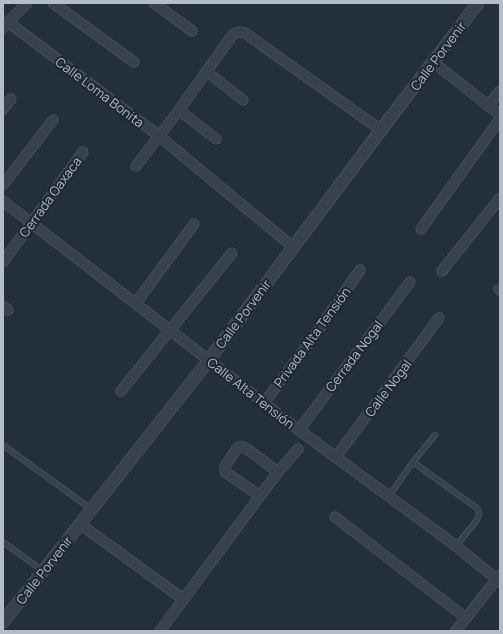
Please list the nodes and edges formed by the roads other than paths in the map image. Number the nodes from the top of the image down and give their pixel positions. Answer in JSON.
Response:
{"nodes":[{"id":1,"x":27,"y":3,"type":"edge"},
{"id":2,"x":53,"y":3,"type":"edge"},
{"id":3,"x":154,"y":3,"type":"edge"},
{"id":4,"x":478,"y":3,"type":"edge"},
{"id":5,"x":5,"y":25,"type":"edge"},
{"id":6,"x":192,"y":31,"type":"dead end"},
{"id":7,"x":134,"y":62,"type":"dead end"},
{"id":8,"x":433,"y":62,"type":"junction"},
{"id":9,"x":207,"y":72,"type":"junction"},
{"id":10,"x":500,"y":91,"type":"edge"},
{"id":11,"x":11,"y":99,"type":"dead end"},
{"id":12,"x":243,"y":100,"type":"dead end"},
{"id":13,"x":488,"y":106,"type":"junction"},
{"id":14,"x":3,"y":109,"type":"edge"},
{"id":15,"x":179,"y":110,"type":"junction"},
{"id":16,"x":500,"y":115,"type":"edge"},
{"id":17,"x":500,"y":119,"type":"edge"},
{"id":18,"x":53,"y":120,"type":"dead end"},
{"id":19,"x":381,"y":130,"type":"junction"},
{"id":20,"x":159,"y":136,"type":"junction"},
{"id":21,"x":216,"y":139,"type":"dead end"},
{"id":22,"x":83,"y":152,"type":"dead end"},
{"id":23,"x":136,"y":166,"type":"dead end"},
{"id":24,"x":3,"y":185,"type":"edge"},
{"id":25,"x":500,"y":198,"type":"edge"},
{"id":26,"x":3,"y":202,"type":"edge"},
{"id":27,"x":31,"y":223,"type":"junction"},
{"id":28,"x":194,"y":224,"type":"dead end"},
{"id":29,"x":421,"y":229,"type":"dead end"},
{"id":30,"x":293,"y":247,"type":"junction"},
{"id":31,"x":232,"y":253,"type":"dead end"},
{"id":32,"x":3,"y":262,"type":"edge"},
{"id":33,"x":360,"y":270,"type":"dead end"},
{"id":34,"x":442,"y":271,"type":"dead end"},
{"id":35,"x":410,"y":282,"type":"dead end"},
{"id":36,"x":136,"y":303,"type":"junction"},
{"id":37,"x":439,"y":318,"type":"dead end"},
{"id":38,"x":170,"y":329,"type":"junction"},
{"id":39,"x":209,"y":360,"type":"junction"},
{"id":40,"x":121,"y":390,"type":"dead end"},
{"id":41,"x":264,"y":403,"type":"junction"},
{"id":42,"x":299,"y":430,"type":"junction"},
{"id":43,"x":435,"y":435,"type":"dead end"},
{"id":44,"x":3,"y":445,"type":"edge"},
{"id":45,"x":298,"y":449,"type":"dead end"},
{"id":46,"x":336,"y":457,"type":"junction"},
{"id":47,"x":413,"y":462,"type":"junction"},
{"id":48,"x":278,"y":472,"type":"junction"},
{"id":49,"x":260,"y":496,"type":"junction"},
{"id":50,"x":389,"y":496,"type":"junction"},
{"id":51,"x":91,"y":509,"type":"junction"},
{"id":52,"x":335,"y":517,"type":"dead end"},
{"id":53,"x":80,"y":524,"type":"junction"},
{"id":54,"x":3,"y":542,"type":"edge"},
{"id":55,"x":456,"y":546,"type":"junction"},
{"id":56,"x":43,"y":571,"type":"junction"},
{"id":57,"x":499,"y":579,"type":"edge"},
{"id":58,"x":183,"y":599,"type":"junction"},
{"id":59,"x":466,"y":618,"type":"junction"},
{"id":60,"x":3,"y":622,"type":"edge"},
{"id":61,"x":160,"y":631,"type":"edge"},
{"id":62,"x":456,"y":631,"type":"edge"}],
"edges":[{"from":1,"to":5,"type":"street"},
{"from":2,"to":7,"type":"street"},
{"from":3,"to":6,"type":"street"},
{"from":4,"to":8,"type":"street","name":"Calle Porvenir"},
{"from":5,"to":20,"type":"street","name":"Calle Loma Bonita"},
{"from":8,"to":13,"type":"street"},
{"from":8,"to":19,"type":"street","name":"Calle Porvenir"},
{"from":9,"to":12,"type":"street"},
{"from":9,"to":15,"type":"street"},
{"from":9,"to":19,"type":"street"},
{"from":10,"to":13,"type":"street"},
{"from":11,"to":14,"type":"street"},
{"from":13,"to":16,"type":"street"},
{"from":15,"to":20,"type":"street"},
{"from":15,"to":21,"type":"street"},
{"from":17,"to":29,"type":"street"},
{"from":18,"to":24,"type":"street"},
{"from":19,"to":30,"type":"street","name":"Calle Porvenir"},
{"from":20,"to":23,"type":"street"},
{"from":20,"to":30,"type":"street","name":"Calle Loma Bonita"},
{"from":22,"to":27,"type":"street","name":"Cerrada Oaxaca"},
{"from":25,"to":34,"type":"street"},
{"from":26,"to":27,"type":"street","name":"Calle Alta Tensión"},
{"from":27,"to":32,"type":"street","name":"Cerrada Oaxaca"},
{"from":27,"to":36,"type":"street","name":"Calle Alta Tensión"},
{"from":28,"to":36,"type":"street"},
{"from":30,"to":39,"type":"street","name":"Calle Porvenir"},
{"from":31,"to":38,"type":"street"},
{"from":33,"to":41,"type":"street","name":"Privada Alta Tensión"},
{"from":35,"to":42,"type":"street","name":"Cerrada Nogal"},
{"from":36,"to":38,"type":"street","name":"Calle Alta Tensión"},
{"from":37,"to":46,"type":"street","name":"Calle Nogal"},
{"from":38,"to":39,"type":"street","name":"Calle Alta Tensión"},
{"from":38,"to":40,"type":"street"},
{"from":39,"to":41,"type":"street","name":"Calle Alta Tensión"},
{"from":39,"to":51,"type":"street","name":"Calle Porvenir"},
{"from":41,"to":42,"type":"street","name":"Calle Alta Tensión"},
{"from":42,"to":46,"type":"street","name":"Calle Alta Tensión"},
{"from":43,"to":47,"type":"lane"},
{"from":44,"to":51,"type":"lane"},
{"from":45,"to":48,"type":"street"},
{"from":46,"to":50,"type":"street","name":"Calle Alta Tensión"},
{"from":47,"to":50,"type":"lane"},
{"from":47,"to":55,"type":"lane"},
{"from":48,"to":49,"type":"street"},
{"from":48,"to":49,"type":"street"},
{"from":49,"to":58,"type":"street"},
{"from":50,"to":55,"type":"street","name":"Calle Alta Tensión"},
{"from":51,"to":53,"type":"street","name":"Calle Porvenir"},
{"from":52,"to":59,"type":"street"},
{"from":53,"to":56,"type":"street","name":"Calle Porvenir"},
{"from":53,"to":58,"type":"street"},
{"from":54,"to":56,"type":"lane"},
{"from":55,"to":57,"type":"street","name":"Calle Alta Tensión"},
{"from":56,"to":60,"type":"street","name":"Calle Porvenir"},
{"from":57,"to":59,"type":"street"},
{"from":58,"to":61,"type":"street"},
{"from":59,"to":62,"type":"street"}]}
